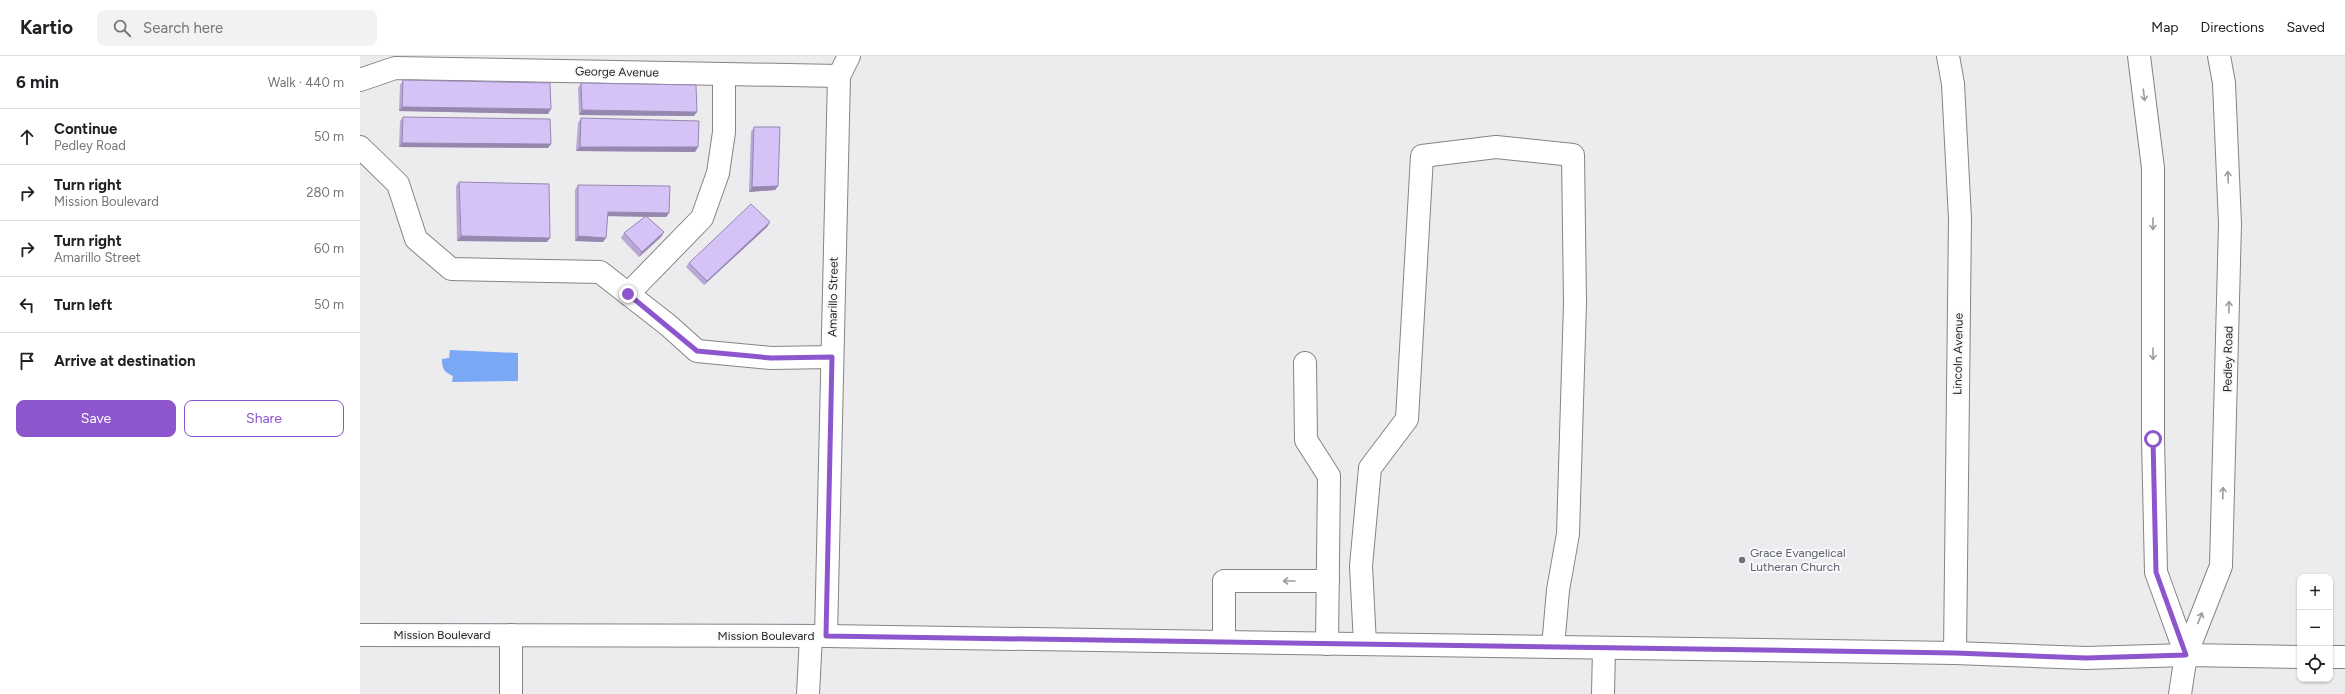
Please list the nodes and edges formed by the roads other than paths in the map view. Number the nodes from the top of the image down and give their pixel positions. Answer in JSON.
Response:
{"nodes":[{"id":1,"x":848,"y":56,"type":"edge"},
{"id":2,"x":1948,"y":56,"type":"edge"},
{"id":3,"x":2139,"y":56,"type":"edge"},
{"id":4,"x":2220,"y":56,"type":"edge"},
{"id":5,"x":724,"y":74,"type":"junction"},
{"id":6,"x":839,"y":76,"type":"junction"},
{"id":7,"x":360,"y":80,"type":"edge"},
{"id":8,"x":360,"y":147,"type":"edge"},
{"id":9,"x":628,"y":294,"type":"junction"},
{"id":10,"x":832,"y":357,"type":"junction"},
{"id":11,"x":1305,"y":363,"type":"dead end"},
{"id":12,"x":1328,"y":581,"type":"junction"},
{"id":13,"x":360,"y":635,"type":"edge"},
{"id":14,"x":511,"y":635,"type":"junction"},
{"id":15,"x":818,"y":636,"type":"junction"},
{"id":16,"x":1224,"y":642,"type":"junction"},
{"id":17,"x":1328,"y":644,"type":"junction"},
{"id":18,"x":1364,"y":644,"type":"junction"},
{"id":19,"x":1553,"y":647,"type":"junction"},
{"id":20,"x":1604,"y":648,"type":"junction"},
{"id":21,"x":1955,"y":653,"type":"junction"},
{"id":22,"x":2186,"y":655,"type":"junction"},
{"id":23,"x":2297,"y":657,"type":"edge"},
{"id":24,"x":2333,"y":657,"type":"edge"},
{"id":25,"x":2345,"y":657,"type":"edge"},
{"id":26,"x":511,"y":694,"type":"edge"},
{"id":27,"x":808,"y":694,"type":"edge"},
{"id":28,"x":1603,"y":694,"type":"edge"},
{"id":29,"x":2180,"y":694,"type":"edge"}],
"edges":[{"from":1,"to":6,"type":"street","name":"Amarillo Street"},
{"from":2,"to":21,"type":"street","name":"Lincoln Avenue"},
{"from":3,"to":22,"type":"street","name":"Pedley Road","one_way":true},
{"from":22,"to":4,"type":"street","name":"Pedley Road","one_way":true},
{"from":5,"to":6,"type":"street","name":"George Avenue"},
{"from":5,"to":7,"type":"street","name":"George Avenue"},
{"from":5,"to":9,"type":"street"},
{"from":6,"to":10,"type":"street","name":"Amarillo Street"},
{"from":8,"to":9,"type":"street"},
{"from":9,"to":10,"type":"street"},
{"from":10,"to":15,"type":"street","name":"Amarillo Street"},
{"from":11,"to":12,"type":"street"},
{"from":12,"to":16,"type":"street","one_way":true},
{"from":12,"to":17,"type":"street"},
{"from":13,"to":14,"type":"street","name":"Mission Boulevard"},
{"from":14,"to":15,"type":"street","name":"Mission Boulevard"},
{"from":14,"to":26,"type":"street"},
{"from":15,"to":16,"type":"street","name":"Mission Boulevard"},
{"from":15,"to":27,"type":"street","name":"Amarillo Street"},
{"from":16,"to":17,"type":"street","name":"Mission Boulevard"},
{"from":17,"to":18,"type":"street","name":"Mission Boulevard"},
{"from":18,"to":19,"type":"street","name":"Mission Boulevard"},
{"from":18,"to":19,"type":"street"},
{"from":19,"to":20,"type":"street","name":"Mission Boulevard"},
{"from":20,"to":21,"type":"street","name":"Mission Boulevard"},
{"from":20,"to":28,"type":"street"},
{"from":21,"to":22,"type":"street","name":"Mission Boulevard"},
{"from":22,"to":23,"type":"street","name":"Mission Boulevard"},
{"from":22,"to":29,"type":"street","name":"Pedley Road"},
{"from":24,"to":25,"type":"street"}]}
